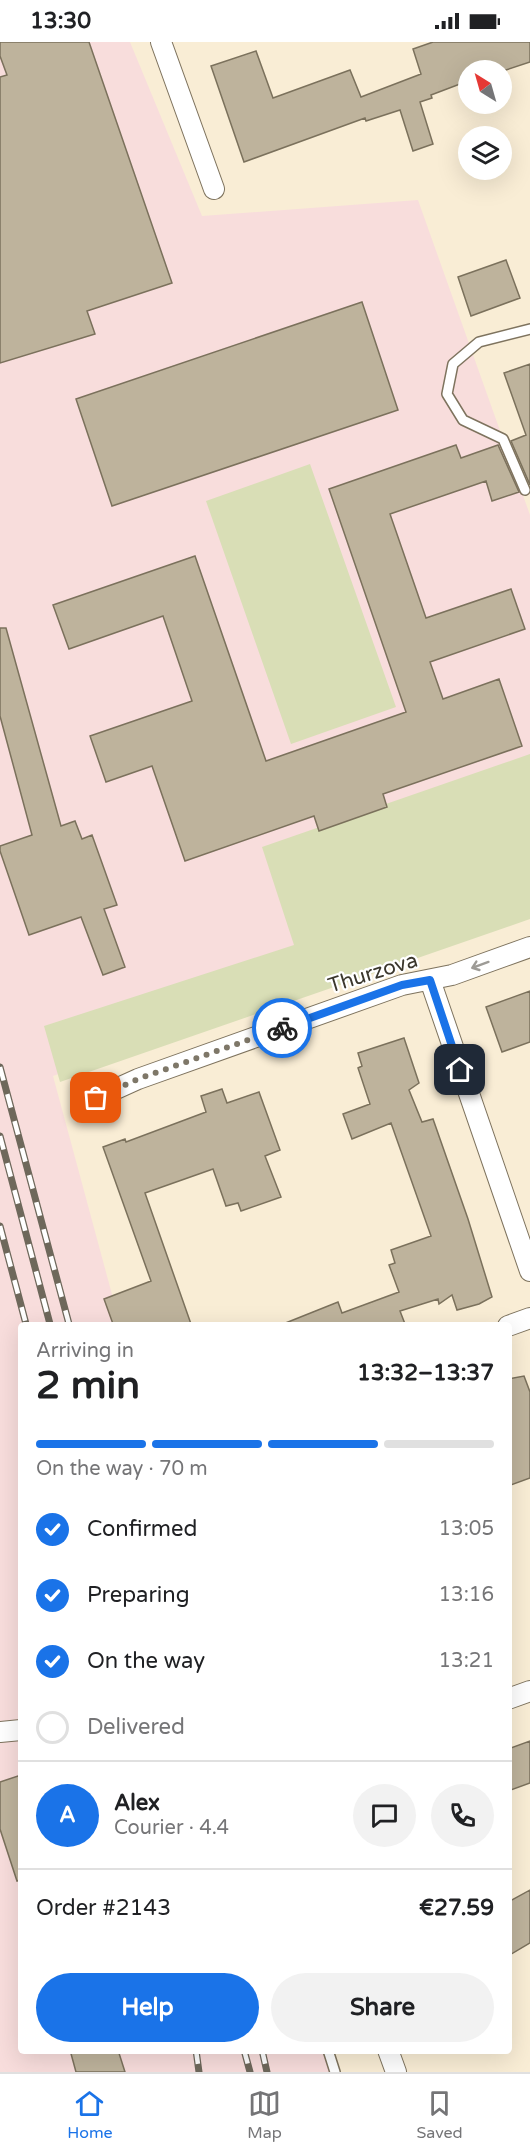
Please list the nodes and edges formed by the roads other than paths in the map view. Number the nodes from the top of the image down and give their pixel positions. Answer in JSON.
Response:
{"nodes":[{"id":1,"x":161,"y":42,"type":"edge"},
{"id":2,"x":214,"y":189,"type":"dead end"},
{"id":3,"x":530,"y":329,"type":"edge"},
{"id":4,"x":525,"y":490,"type":"dead end"},
{"id":5,"x":530,"y":947,"type":"edge"},
{"id":6,"x":430,"y":980,"type":"junction"},
{"id":7,"x":96,"y":1098,"type":"dead end"},
{"id":8,"x":530,"y":1271,"type":"edge"},
{"id":9,"x":530,"y":1318,"type":"edge"},
{"id":10,"x":512,"y":1325,"type":"edge"},
{"id":11,"x":530,"y":1691,"type":"edge"},
{"id":12,"x":512,"y":1698,"type":"edge"},
{"id":13,"x":18,"y":1730,"type":"edge"},
{"id":14,"x":0,"y":1732,"type":"edge"},
{"id":15,"x":329,"y":2054,"type":"edge"},
{"id":16,"x":389,"y":2054,"type":"edge"},
{"id":17,"x":335,"y":2072,"type":"edge"},
{"id":18,"x":396,"y":2072,"type":"edge"}],
"edges":[{"from":1,"to":2,"type":"street"},
{"from":3,"to":4,"type":"lane"},
{"from":5,"to":6,"type":"street","name":"Thurzova","one_way":true},
{"from":6,"to":7,"type":"street","name":"Thurzova"},
{"from":6,"to":8,"type":"street"},
{"from":9,"to":10,"type":"street"},
{"from":11,"to":12,"type":"street"},
{"from":13,"to":14,"type":"street"},
{"from":15,"to":17,"type":"lane"},
{"from":16,"to":18,"type":"street"}]}
